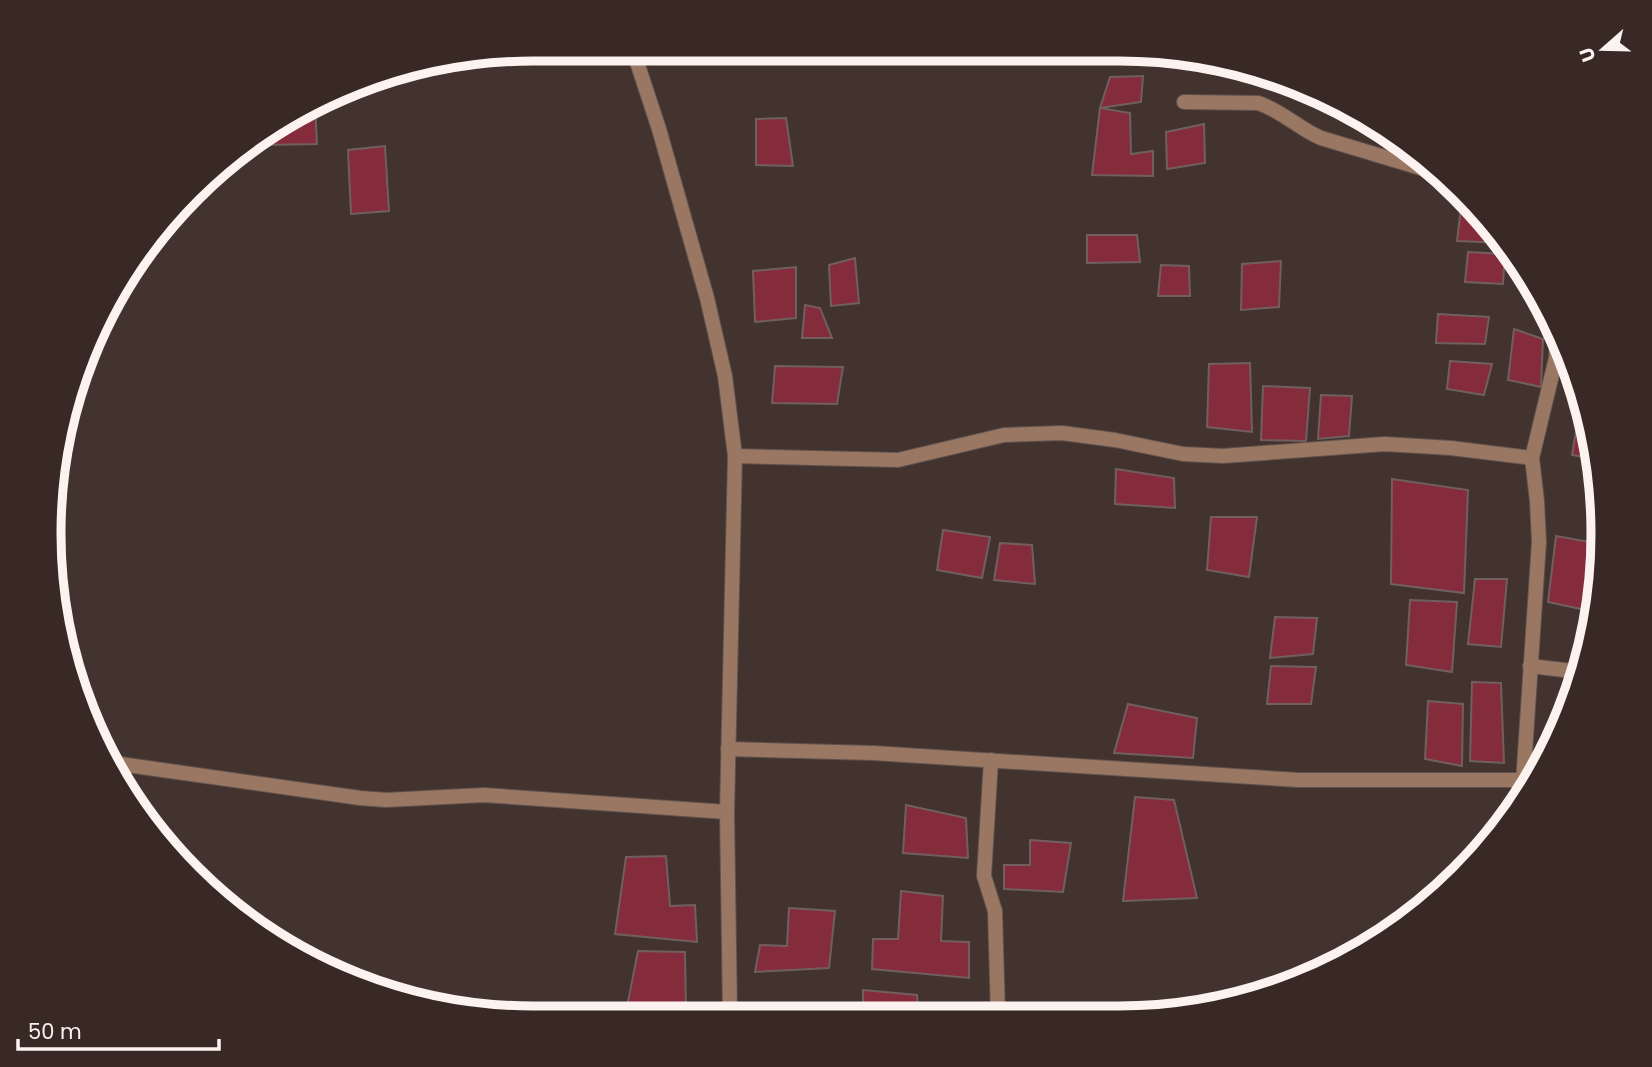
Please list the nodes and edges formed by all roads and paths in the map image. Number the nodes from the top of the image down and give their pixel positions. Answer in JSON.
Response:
{"nodes":[{"id":1,"x":637,"y":61,"type":"edge"},
{"id":2,"x":1184,"y":102,"type":"dead end"},
{"id":3,"x":1415,"y":166,"type":"edge"},
{"id":4,"x":1556,"y":356,"type":"edge"},
{"id":5,"x":735,"y":456,"type":"junction"},
{"id":6,"x":1532,"y":458,"type":"junction"},
{"id":7,"x":1530,"y":666,"type":"junction"},
{"id":8,"x":1570,"y":671,"type":"edge"},
{"id":9,"x":728,"y":749,"type":"junction"},
{"id":10,"x":991,"y":760,"type":"junction"},
{"id":11,"x":122,"y":764,"type":"edge"},
{"id":12,"x":1522,"y":778,"type":"edge"},
{"id":13,"x":1521,"y":780,"type":"edge"},
{"id":14,"x":727,"y":812,"type":"junction"},
{"id":15,"x":730,"y":1006,"type":"edge"},
{"id":16,"x":998,"y":1006,"type":"edge"}],
"edges":[{"from":1,"to":5,"type":"street"},
{"from":2,"to":3,"type":"street"},
{"from":4,"to":6,"type":"street"},
{"from":5,"to":6,"type":"street"},
{"from":5,"to":9,"type":"street"},
{"from":6,"to":7,"type":"street"},
{"from":7,"to":8,"type":"street"},
{"from":7,"to":12,"type":"street"},
{"from":9,"to":10,"type":"street"},
{"from":9,"to":14,"type":"street"},
{"from":10,"to":13,"type":"street"},
{"from":10,"to":16,"type":"street"},
{"from":11,"to":14,"type":"street"},
{"from":14,"to":15,"type":"street"}]}
